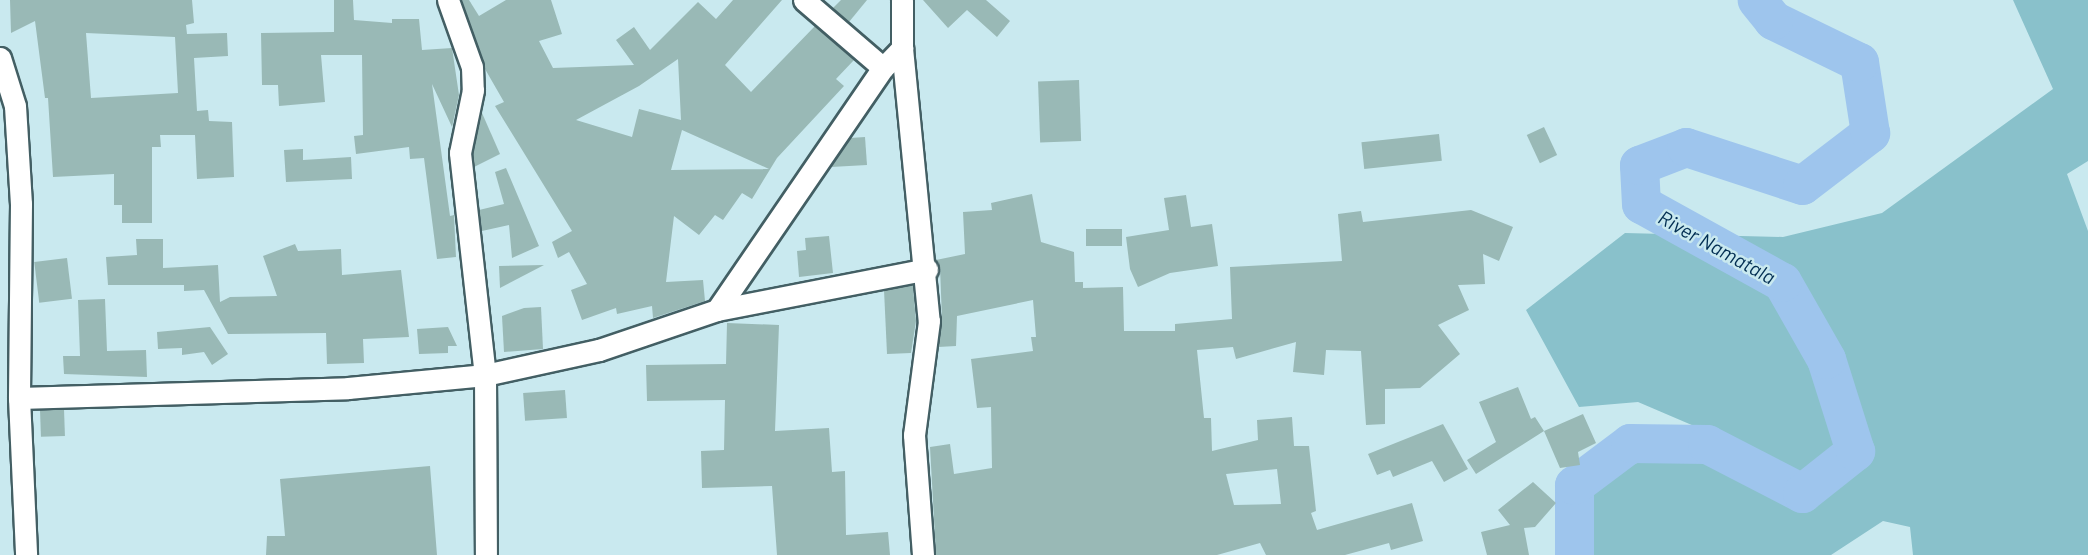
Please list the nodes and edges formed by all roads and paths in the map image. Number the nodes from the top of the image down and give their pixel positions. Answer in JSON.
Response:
{"nodes":[{"id":1,"x":448,"y":0,"type":"edge"},
{"id":2,"x":804,"y":0,"type":"edge"},
{"id":3,"x":902,"y":0,"type":"edge"},
{"id":4,"x":902,"y":48,"type":"junction"},
{"id":5,"x":0,"y":58,"type":"edge"},
{"id":6,"x":883,"y":69,"type":"junction"},
{"id":7,"x":927,"y":269,"type":"junction"},
{"id":8,"x":717,"y":310,"type":"junction"},
{"id":9,"x":485,"y":375,"type":"junction"},
{"id":10,"x":18,"y":398,"type":"junction"},
{"id":11,"x":26,"y":555,"type":"edge"},
{"id":12,"x":486,"y":555,"type":"edge"},
{"id":13,"x":923,"y":555,"type":"edge"}],
"edges":[{"from":1,"to":9,"type":"street"},
{"from":2,"to":6,"type":"street"},
{"from":3,"to":4,"type":"street"},
{"from":4,"to":6,"type":"street"},
{"from":4,"to":7,"type":"street"},
{"from":5,"to":10,"type":"street"},
{"from":6,"to":8,"type":"street"},
{"from":7,"to":8,"type":"street"},
{"from":7,"to":13,"type":"street"},
{"from":8,"to":9,"type":"street"},
{"from":9,"to":10,"type":"street"},
{"from":9,"to":12,"type":"street"},
{"from":10,"to":11,"type":"street"}]}
